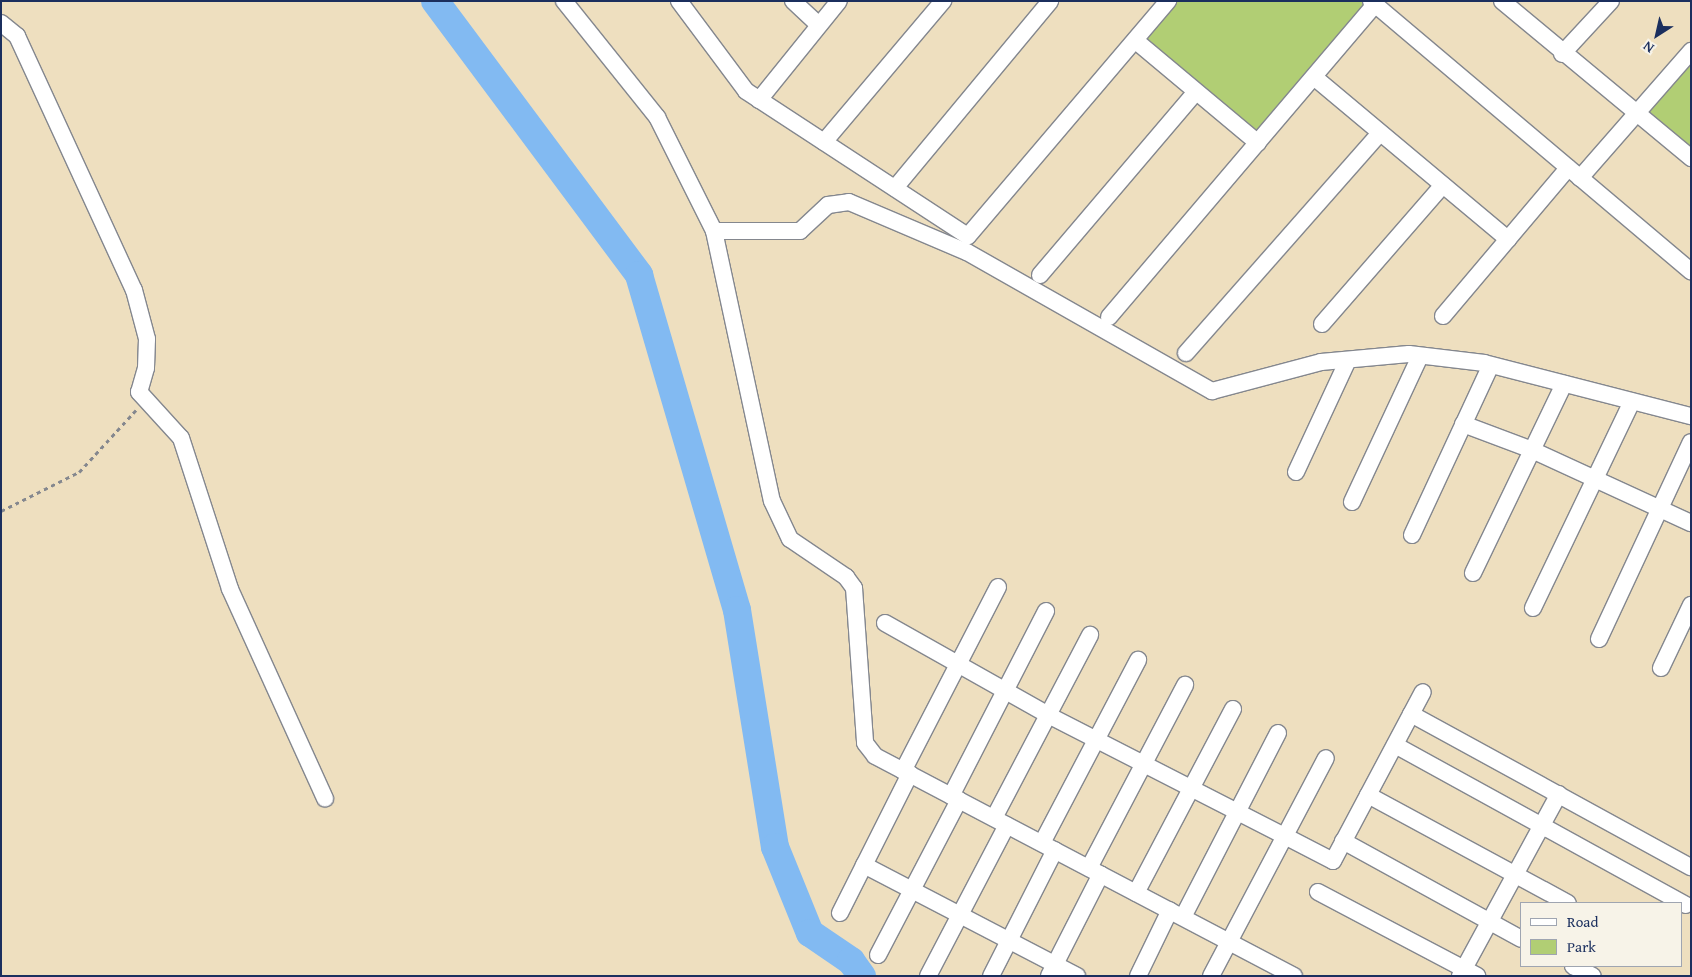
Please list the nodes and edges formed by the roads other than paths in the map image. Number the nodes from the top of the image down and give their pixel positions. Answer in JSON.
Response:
{"nodes":[{"id":1,"x":564,"y":1,"type":"edge"},
{"id":2,"x":678,"y":1,"type":"edge"},
{"id":3,"x":793,"y":1,"type":"edge"},
{"id":4,"x":839,"y":1,"type":"edge"},
{"id":5,"x":943,"y":1,"type":"edge"},
{"id":6,"x":1050,"y":1,"type":"edge"},
{"id":7,"x":1168,"y":1,"type":"edge"},
{"id":8,"x":1611,"y":1,"type":"edge"},
{"id":9,"x":1504,"y":2,"type":"edge"},
{"id":10,"x":1373,"y":3,"type":"edge"},
{"id":11,"x":1,"y":23,"type":"edge"},
{"id":12,"x":819,"y":25,"type":"junction"},
{"id":13,"x":1136,"y":41,"type":"junction"},
{"id":14,"x":1691,"y":51,"type":"edge"},
{"id":15,"x":1562,"y":54,"type":"junction"},
{"id":16,"x":1314,"y":78,"type":"junction"},
{"id":17,"x":1196,"y":92,"type":"junction"},
{"id":18,"x":759,"y":100,"type":"junction"},
{"id":19,"x":1635,"y":114,"type":"junction"},
{"id":20,"x":1380,"y":133,"type":"junction"},
{"id":21,"x":824,"y":142,"type":"junction"},
{"id":22,"x":1258,"y":143,"type":"junction"},
{"id":23,"x":1691,"y":158,"type":"edge"},
{"id":24,"x":1574,"y":173,"type":"junction"},
{"id":25,"x":1443,"y":186,"type":"junction"},
{"id":26,"x":895,"y":188,"type":"junction"},
{"id":27,"x":714,"y":231,"type":"junction"},
{"id":28,"x":1508,"y":239,"type":"junction"},
{"id":29,"x":1691,"y":271,"type":"edge"},
{"id":30,"x":1040,"y":275,"type":"dead end"},
{"id":31,"x":1443,"y":316,"type":"dead end"},
{"id":32,"x":1109,"y":317,"type":"dead end"},
{"id":33,"x":1322,"y":324,"type":"dead end"},
{"id":34,"x":1186,"y":354,"type":"dead end"},
{"id":35,"x":1420,"y":356,"type":"junction"},
{"id":36,"x":1348,"y":360,"type":"junction"},
{"id":37,"x":1491,"y":365,"type":"junction"},
{"id":38,"x":1564,"y":384,"type":"junction"},
{"id":39,"x":1632,"y":401,"type":"junction"},
{"id":40,"x":1691,"y":416,"type":"edge"},
{"id":41,"x":1463,"y":424,"type":"junction"},
{"id":42,"x":1691,"y":442,"type":"edge"},
{"id":43,"x":1532,"y":450,"type":"junction"},
{"id":44,"x":1296,"y":472,"type":"dead end"},
{"id":45,"x":1598,"y":478,"type":"junction"},
{"id":46,"x":1352,"y":502,"type":"dead end"},
{"id":47,"x":1660,"y":509,"type":"junction"},
{"id":48,"x":1691,"y":523,"type":"edge"},
{"id":49,"x":1412,"y":534,"type":"dead end"},
{"id":50,"x":1474,"y":573,"type":"dead end"},
{"id":51,"x":998,"y":587,"type":"dead end"},
{"id":52,"x":1691,"y":605,"type":"edge"},
{"id":53,"x":1534,"y":608,"type":"dead end"},
{"id":54,"x":1046,"y":612,"type":"dead end"},
{"id":55,"x":885,"y":623,"type":"dead end"},
{"id":56,"x":1090,"y":635,"type":"dead end"},
{"id":57,"x":1599,"y":639,"type":"dead end"},
{"id":58,"x":1138,"y":660,"type":"dead end"},
{"id":59,"x":959,"y":662,"type":"junction"},
{"id":60,"x":1661,"y":668,"type":"dead end"},
{"id":61,"x":1185,"y":684,"type":"dead end"},
{"id":62,"x":1007,"y":688,"type":"junction"},
{"id":63,"x":1423,"y":692,"type":"dead end"},
{"id":64,"x":1233,"y":709,"type":"dead end"},
{"id":65,"x":1411,"y":714,"type":"junction"},
{"id":66,"x":1048,"y":715,"type":"junction"},
{"id":67,"x":1278,"y":733,"type":"dead end"},
{"id":68,"x":1097,"y":740,"type":"junction"},
{"id":69,"x":1394,"y":745,"type":"junction"},
{"id":70,"x":1326,"y":758,"type":"dead end"},
{"id":71,"x":1144,"y":764,"type":"junction"},
{"id":72,"x":906,"y":772,"type":"junction"},
{"id":73,"x":1192,"y":790,"type":"junction"},
{"id":74,"x":1558,"y":794,"type":"junction"},
{"id":75,"x":1368,"y":795,"type":"junction"},
{"id":76,"x":325,"y":798,"type":"dead end"},
{"id":77,"x":955,"y":798,"type":"junction"},
{"id":78,"x":1239,"y":811,"type":"junction"},
{"id":79,"x":1001,"y":822,"type":"junction"},
{"id":80,"x":1539,"y":826,"type":"junction"},
{"id":81,"x":1285,"y":836,"type":"junction"},
{"id":82,"x":1343,"y":841,"type":"junction"},
{"id":83,"x":1049,"y":847,"type":"junction"},
{"id":84,"x":864,"y":865,"type":"junction"},
{"id":85,"x":1691,"y":867,"type":"edge"},
{"id":86,"x":1095,"y":871,"type":"junction"},
{"id":87,"x":1513,"y":874,"type":"junction"},
{"id":88,"x":914,"y":892,"type":"junction"},
{"id":89,"x":1318,"y":892,"type":"dead end"},
{"id":90,"x":1136,"y":893,"type":"junction"},
{"id":91,"x":1566,"y":902,"type":"edge"},
{"id":92,"x":1680,"y":902,"type":"edge"},
{"id":93,"x":1682,"y":903,"type":"edge"},
{"id":94,"x":1686,"y":905,"type":"dead end"},
{"id":95,"x":840,"y":913,"type":"dead end"},
{"id":96,"x":1177,"y":914,"type":"junction"},
{"id":97,"x":959,"y":917,"type":"junction"},
{"id":98,"x":1490,"y":923,"type":"junction"},
{"id":99,"x":1520,"y":938,"type":"edge"},
{"id":100,"x":1229,"y":941,"type":"junction"},
{"id":101,"x":1008,"y":942,"type":"junction"},
{"id":102,"x":878,"y":955,"type":"dead end"},
{"id":103,"x":1576,"y":967,"type":"edge"},
{"id":104,"x":1052,"y":970,"type":"edge"},
{"id":105,"x":1276,"y":972,"type":"edge"},
{"id":106,"x":1467,"y":973,"type":"edge"},
{"id":107,"x":928,"y":976,"type":"edge"},
{"id":108,"x":991,"y":976,"type":"edge"},
{"id":109,"x":1077,"y":976,"type":"edge"},
{"id":110,"x":1138,"y":976,"type":"edge"},
{"id":111,"x":1211,"y":976,"type":"edge"},
{"id":112,"x":1294,"y":976,"type":"edge"},
{"id":113,"x":1593,"y":976,"type":"edge"}],
"edges":[{"from":1,"to":27,"type":"street"},
{"from":2,"to":18,"type":"street"},
{"from":3,"to":12,"type":"street"},
{"from":4,"to":12,"type":"street"},
{"from":5,"to":21,"type":"street"},
{"from":6,"to":26,"type":"street"},
{"from":7,"to":13,"type":"street"},
{"from":8,"to":15,"type":"street"},
{"from":9,"to":15,"type":"street"},
{"from":10,"to":16,"type":"street"},
{"from":10,"to":24,"type":"street"},
{"from":11,"to":76,"type":"street"},
{"from":12,"to":18,"type":"street"},
{"from":13,"to":17,"type":"street"},
{"from":13,"to":26,"type":"street"},
{"from":14,"to":19,"type":"street"},
{"from":15,"to":19,"type":"street"},
{"from":16,"to":20,"type":"street"},
{"from":16,"to":22,"type":"street"},
{"from":17,"to":22,"type":"street"},
{"from":17,"to":30,"type":"street"},
{"from":18,"to":21,"type":"street"},
{"from":19,"to":23,"type":"street"},
{"from":19,"to":24,"type":"street"},
{"from":20,"to":25,"type":"street"},
{"from":20,"to":34,"type":"street"},
{"from":21,"to":26,"type":"street"},
{"from":22,"to":32,"type":"street"},
{"from":24,"to":28,"type":"street"},
{"from":24,"to":29,"type":"street"},
{"from":25,"to":28,"type":"street"},
{"from":25,"to":33,"type":"street"},
{"from":27,"to":36,"type":"street"},
{"from":27,"to":72,"type":"street"},
{"from":28,"to":31,"type":"street"},
{"from":35,"to":36,"type":"street"},
{"from":35,"to":37,"type":"street"},
{"from":35,"to":46,"type":"street"},
{"from":36,"to":44,"type":"street"},
{"from":37,"to":38,"type":"street"},
{"from":37,"to":41,"type":"street"},
{"from":38,"to":39,"type":"street"},
{"from":38,"to":43,"type":"street"},
{"from":39,"to":40,"type":"street"},
{"from":39,"to":45,"type":"street"},
{"from":41,"to":43,"type":"street"},
{"from":41,"to":49,"type":"street"},
{"from":42,"to":47,"type":"street"},
{"from":43,"to":45,"type":"street"},
{"from":43,"to":50,"type":"street"},
{"from":45,"to":47,"type":"street"},
{"from":45,"to":53,"type":"street"},
{"from":47,"to":48,"type":"street"},
{"from":47,"to":57,"type":"street"},
{"from":51,"to":59,"type":"street"},
{"from":52,"to":60,"type":"street"},
{"from":54,"to":62,"type":"street"},
{"from":55,"to":59,"type":"street"},
{"from":56,"to":66,"type":"street"},
{"from":58,"to":68,"type":"street"},
{"from":59,"to":62,"type":"street"},
{"from":59,"to":72,"type":"street"},
{"from":61,"to":71,"type":"street"},
{"from":62,"to":66,"type":"street"},
{"from":62,"to":77,"type":"street"},
{"from":63,"to":65,"type":"street"},
{"from":64,"to":73,"type":"street"},
{"from":65,"to":69,"type":"street"},
{"from":65,"to":74,"type":"street"},
{"from":66,"to":68,"type":"street"},
{"from":66,"to":79,"type":"street"},
{"from":67,"to":78,"type":"street"},
{"from":68,"to":71,"type":"street"},
{"from":68,"to":83,"type":"street"},
{"from":69,"to":75,"type":"street"},
{"from":69,"to":80,"type":"street"},
{"from":70,"to":81,"type":"street"},
{"from":71,"to":73,"type":"street"},
{"from":71,"to":86,"type":"street"},
{"from":72,"to":77,"type":"street"},
{"from":72,"to":84,"type":"street"},
{"from":73,"to":78,"type":"street"},
{"from":73,"to":90,"type":"street"},
{"from":74,"to":80,"type":"street"},
{"from":74,"to":85,"type":"street"},
{"from":75,"to":82,"type":"street"},
{"from":75,"to":87,"type":"street"},
{"from":77,"to":79,"type":"street"},
{"from":77,"to":88,"type":"street"},
{"from":78,"to":81,"type":"street"},
{"from":78,"to":96,"type":"street"},
{"from":79,"to":83,"type":"street"},
{"from":79,"to":97,"type":"street"},
{"from":80,"to":87,"type":"street"},
{"from":80,"to":92,"type":"street"},
{"from":81,"to":82,"type":"street"},
{"from":81,"to":100,"type":"street"},
{"from":82,"to":98,"type":"street"},
{"from":83,"to":86,"type":"street"},
{"from":83,"to":101,"type":"street"},
{"from":84,"to":88,"type":"street"},
{"from":84,"to":95,"type":"street"},
{"from":86,"to":90,"type":"street"},
{"from":86,"to":104,"type":"street"},
{"from":87,"to":91,"type":"street"},
{"from":87,"to":98,"type":"street"},
{"from":88,"to":97,"type":"street"},
{"from":88,"to":102,"type":"street"},
{"from":89,"to":106,"type":"street"},
{"from":90,"to":96,"type":"street"},
{"from":93,"to":94,"type":"street"},
{"from":96,"to":100,"type":"street"},
{"from":96,"to":110,"type":"street"},
{"from":97,"to":101,"type":"street"},
{"from":97,"to":107,"type":"street"},
{"from":98,"to":99,"type":"street"},
{"from":98,"to":106,"type":"street"},
{"from":100,"to":105,"type":"street"},
{"from":100,"to":111,"type":"street"},
{"from":101,"to":104,"type":"street"},
{"from":101,"to":108,"type":"street"},
{"from":103,"to":113,"type":"street"},
{"from":104,"to":109,"type":"street"},
{"from":105,"to":112,"type":"street"}]}
